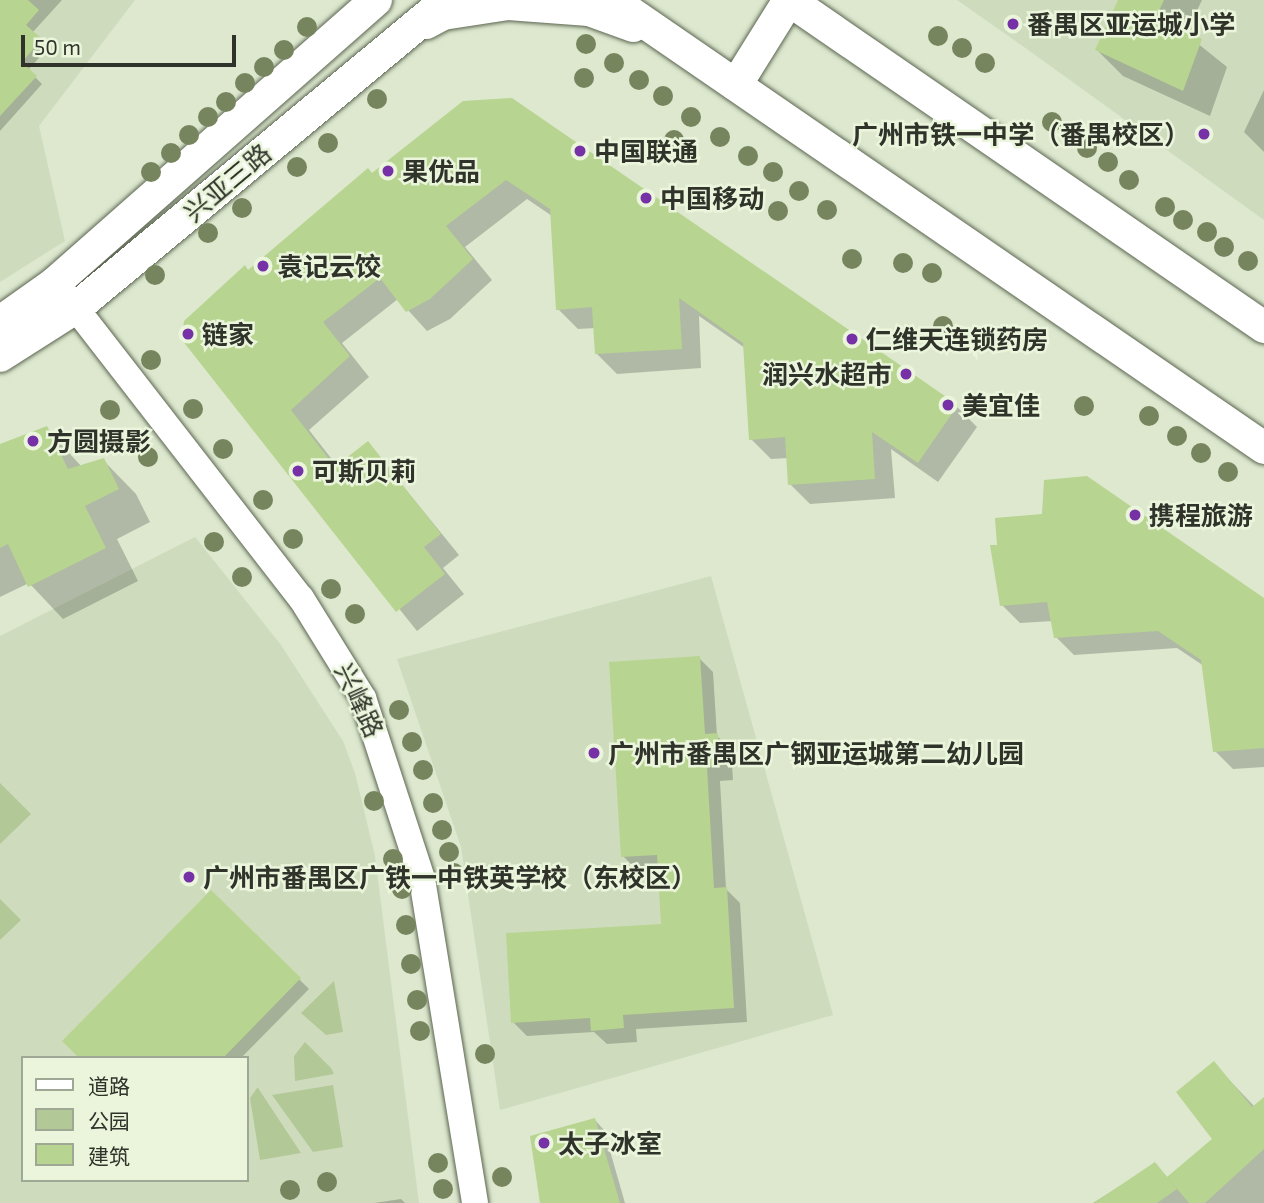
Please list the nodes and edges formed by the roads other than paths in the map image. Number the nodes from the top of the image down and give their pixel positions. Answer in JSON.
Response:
{"nodes":[{"id":1,"x":341,"y":0,"type":"edge"},
{"id":2,"x":376,"y":0,"type":"edge"},
{"id":3,"x":447,"y":0,"type":"edge"},
{"id":4,"x":612,"y":0,"type":"edge"},
{"id":5,"x":789,"y":0,"type":"edge"},
{"id":6,"x":403,"y":36,"type":"junction"},
{"id":7,"x":685,"y":50,"type":"junction"},
{"id":8,"x":736,"y":85,"type":"junction"},
{"id":9,"x":274,"y":93,"type":"junction"},
{"id":10,"x":55,"y":284,"type":"junction"},
{"id":11,"x":77,"y":307,"type":"junction"},
{"id":12,"x":0,"y":322,"type":"edge"},
{"id":13,"x":1264,"y":327,"type":"edge"},
{"id":14,"x":0,"y":356,"type":"edge"},
{"id":15,"x":1264,"y":447,"type":"edge"},
{"id":16,"x":475,"y":1203,"type":"edge"}],
"edges":[{"from":1,"to":9,"type":"street"},
{"from":2,"to":9,"type":"street","name":"兴亚三路"},
{"from":3,"to":6,"type":"street","name":"兴亚三路"},
{"from":4,"to":7,"type":"street"},
{"from":5,"to":8,"type":"street"},
{"from":5,"to":13,"type":"street"},
{"from":6,"to":7,"type":"street"},
{"from":6,"to":11,"type":"street","name":"兴亚三路"},
{"from":7,"to":8,"type":"street"},
{"from":8,"to":15,"type":"street"},
{"from":9,"to":10,"type":"street","name":"兴亚三路"},
{"from":10,"to":11,"type":"street","name":"兴峰路"},
{"from":10,"to":12,"type":"street","name":"兴亚三路"},
{"from":11,"to":14,"type":"street","name":"兴亚三路"},
{"from":11,"to":16,"type":"street","name":"兴峰路"}]}
